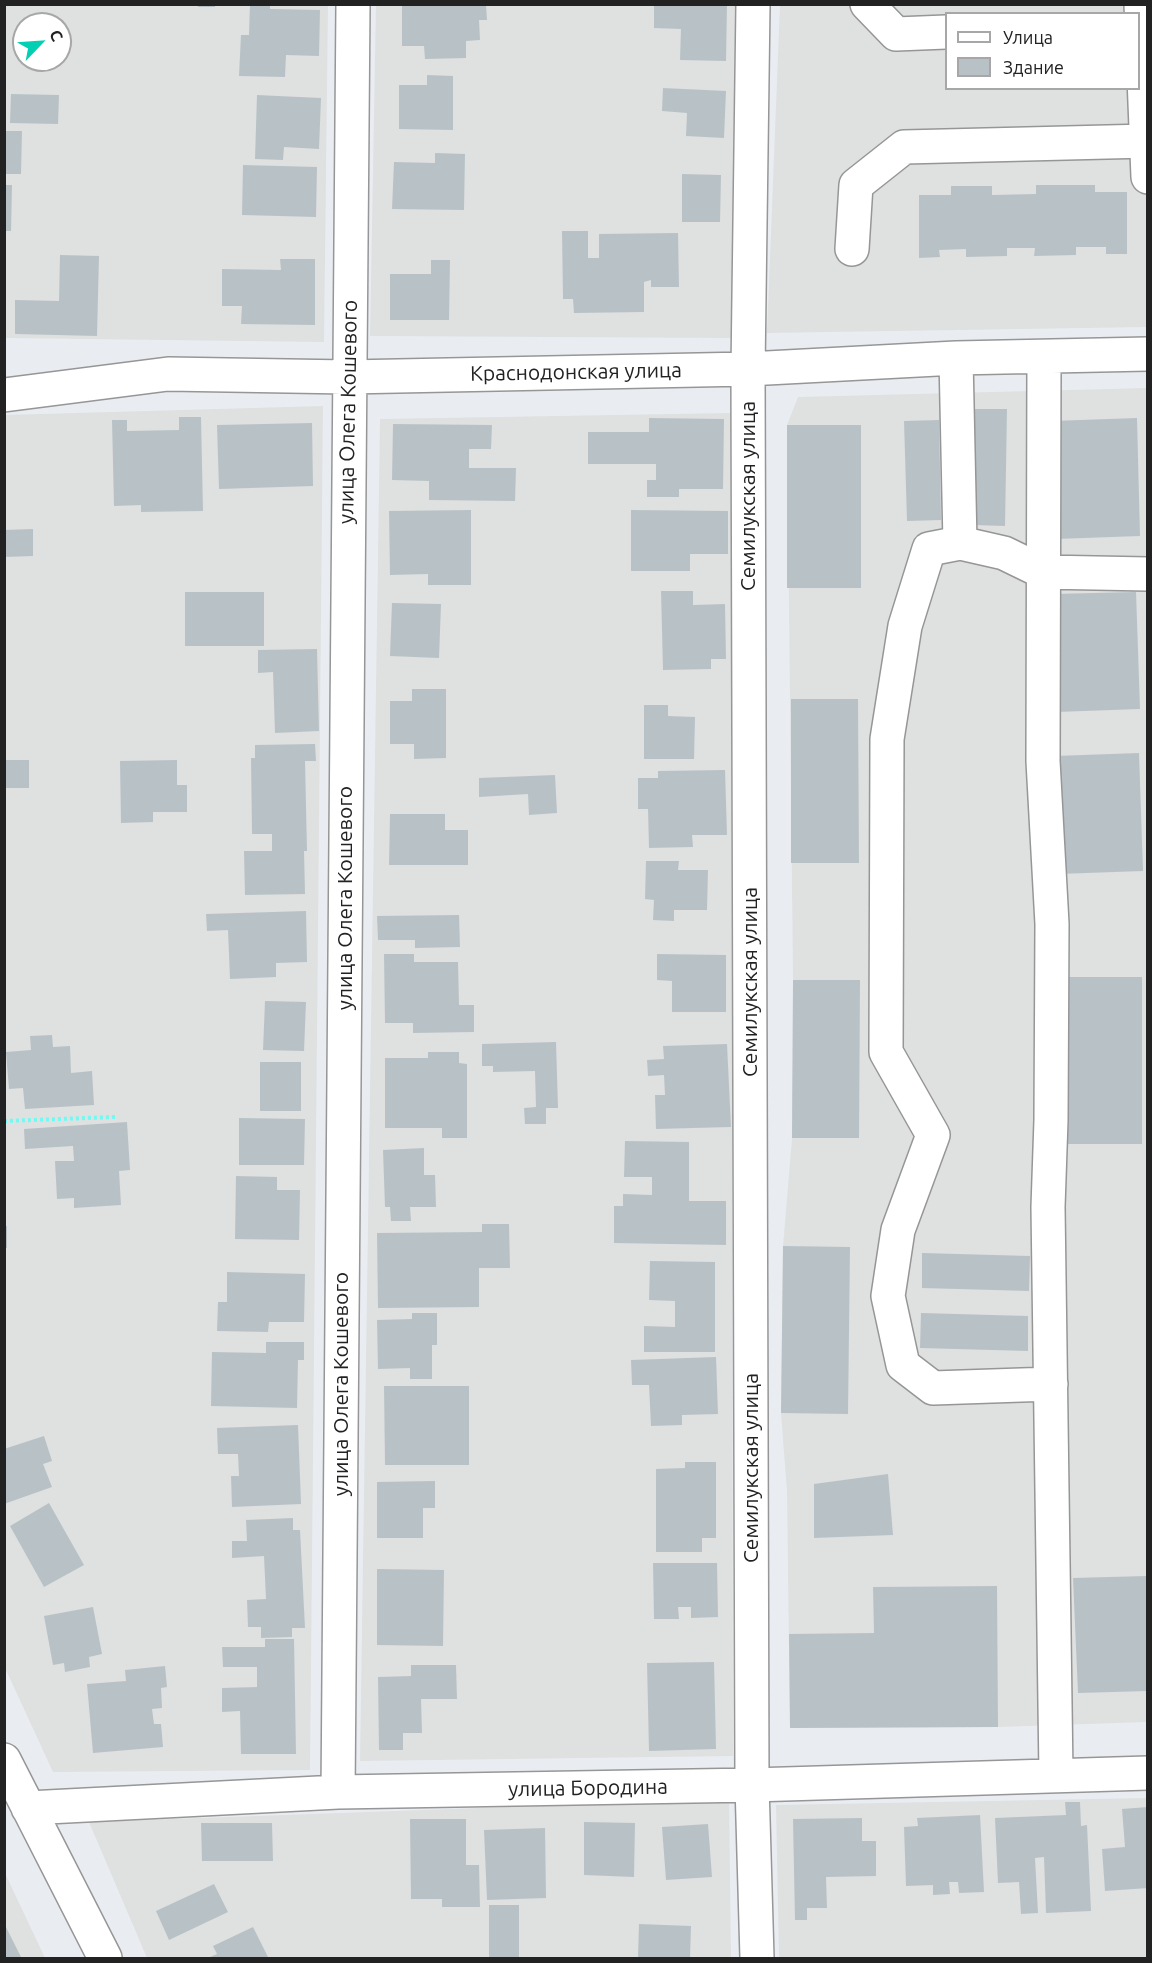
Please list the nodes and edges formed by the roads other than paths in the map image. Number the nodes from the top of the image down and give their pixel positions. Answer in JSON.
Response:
{"nodes":[{"id":1,"x":353,"y":4,"type":"edge"},
{"id":2,"x":753,"y":4,"type":"edge"},
{"id":3,"x":867,"y":4,"type":"edge"},
{"id":4,"x":1142,"y":21,"type":"edge"},
{"id":5,"x":945,"y":32,"type":"edge"},
{"id":6,"x":1147,"y":141,"type":"edge"},
{"id":7,"x":1148,"y":177,"type":"edge"},
{"id":8,"x":852,"y":249,"type":"dead end"},
{"id":9,"x":1148,"y":354,"type":"edge"},
{"id":10,"x":1044,"y":357,"type":"junction"},
{"id":11,"x":956,"y":358,"type":"junction"},
{"id":12,"x":748,"y":369,"type":"junction"},
{"id":13,"x":348,"y":376,"type":"junction"},
{"id":14,"x":4,"y":395,"type":"edge"},
{"id":15,"x":960,"y":543,"type":"junction"},
{"id":16,"x":1043,"y":572,"type":"junction"},
{"id":17,"x":1148,"y":574,"type":"edge"},
{"id":18,"x":1051,"y":1384,"type":"junction"},
{"id":19,"x":4,"y":1760,"type":"edge"},
{"id":20,"x":1148,"y":1773,"type":"edge"},
{"id":21,"x":1056,"y":1774,"type":"junction"},
{"id":22,"x":752,"y":1785,"type":"junction"},
{"id":23,"x":338,"y":1792,"type":"junction"},
{"id":24,"x":28,"y":1808,"type":"junction"},
{"id":25,"x":105,"y":1959,"type":"edge"},
{"id":26,"x":757,"y":1959,"type":"edge"}],
"edges":[{"from":1,"to":13,"type":"street","name":"улица Олега Кошевого"},
{"from":2,"to":12,"type":"street","name":"Семилукская улица"},
{"from":3,"to":5,"type":"street"},
{"from":4,"to":6,"type":"street"},
{"from":6,"to":7,"type":"street"},
{"from":6,"to":8,"type":"street"},
{"from":9,"to":10,"type":"street","name":"Краснодонская улица"},
{"from":10,"to":11,"type":"street","name":"Краснодонская улица"},
{"from":10,"to":16,"type":"street"},
{"from":11,"to":12,"type":"street","name":"Краснодонская улица"},
{"from":11,"to":15,"type":"street"},
{"from":12,"to":13,"type":"street","name":"Краснодонская улица"},
{"from":12,"to":22,"type":"street","name":"Семилукская улица"},
{"from":13,"to":14,"type":"street","name":"Краснодонская улица"},
{"from":13,"to":23,"type":"street","name":"улица Олега Кошевого"},
{"from":15,"to":16,"type":"street"},
{"from":15,"to":18,"type":"street"},
{"from":16,"to":17,"type":"street"},
{"from":16,"to":18,"type":"street"},
{"from":18,"to":21,"type":"street"},
{"from":19,"to":24,"type":"street"},
{"from":20,"to":21,"type":"street","name":"улица Бородина"},
{"from":21,"to":22,"type":"street","name":"улица Бородина"},
{"from":22,"to":23,"type":"street","name":"улица Бородина"},
{"from":22,"to":26,"type":"street","name":"Семилукская улица"},
{"from":23,"to":24,"type":"street","name":"улица Бородина"},
{"from":24,"to":25,"type":"street"}]}
